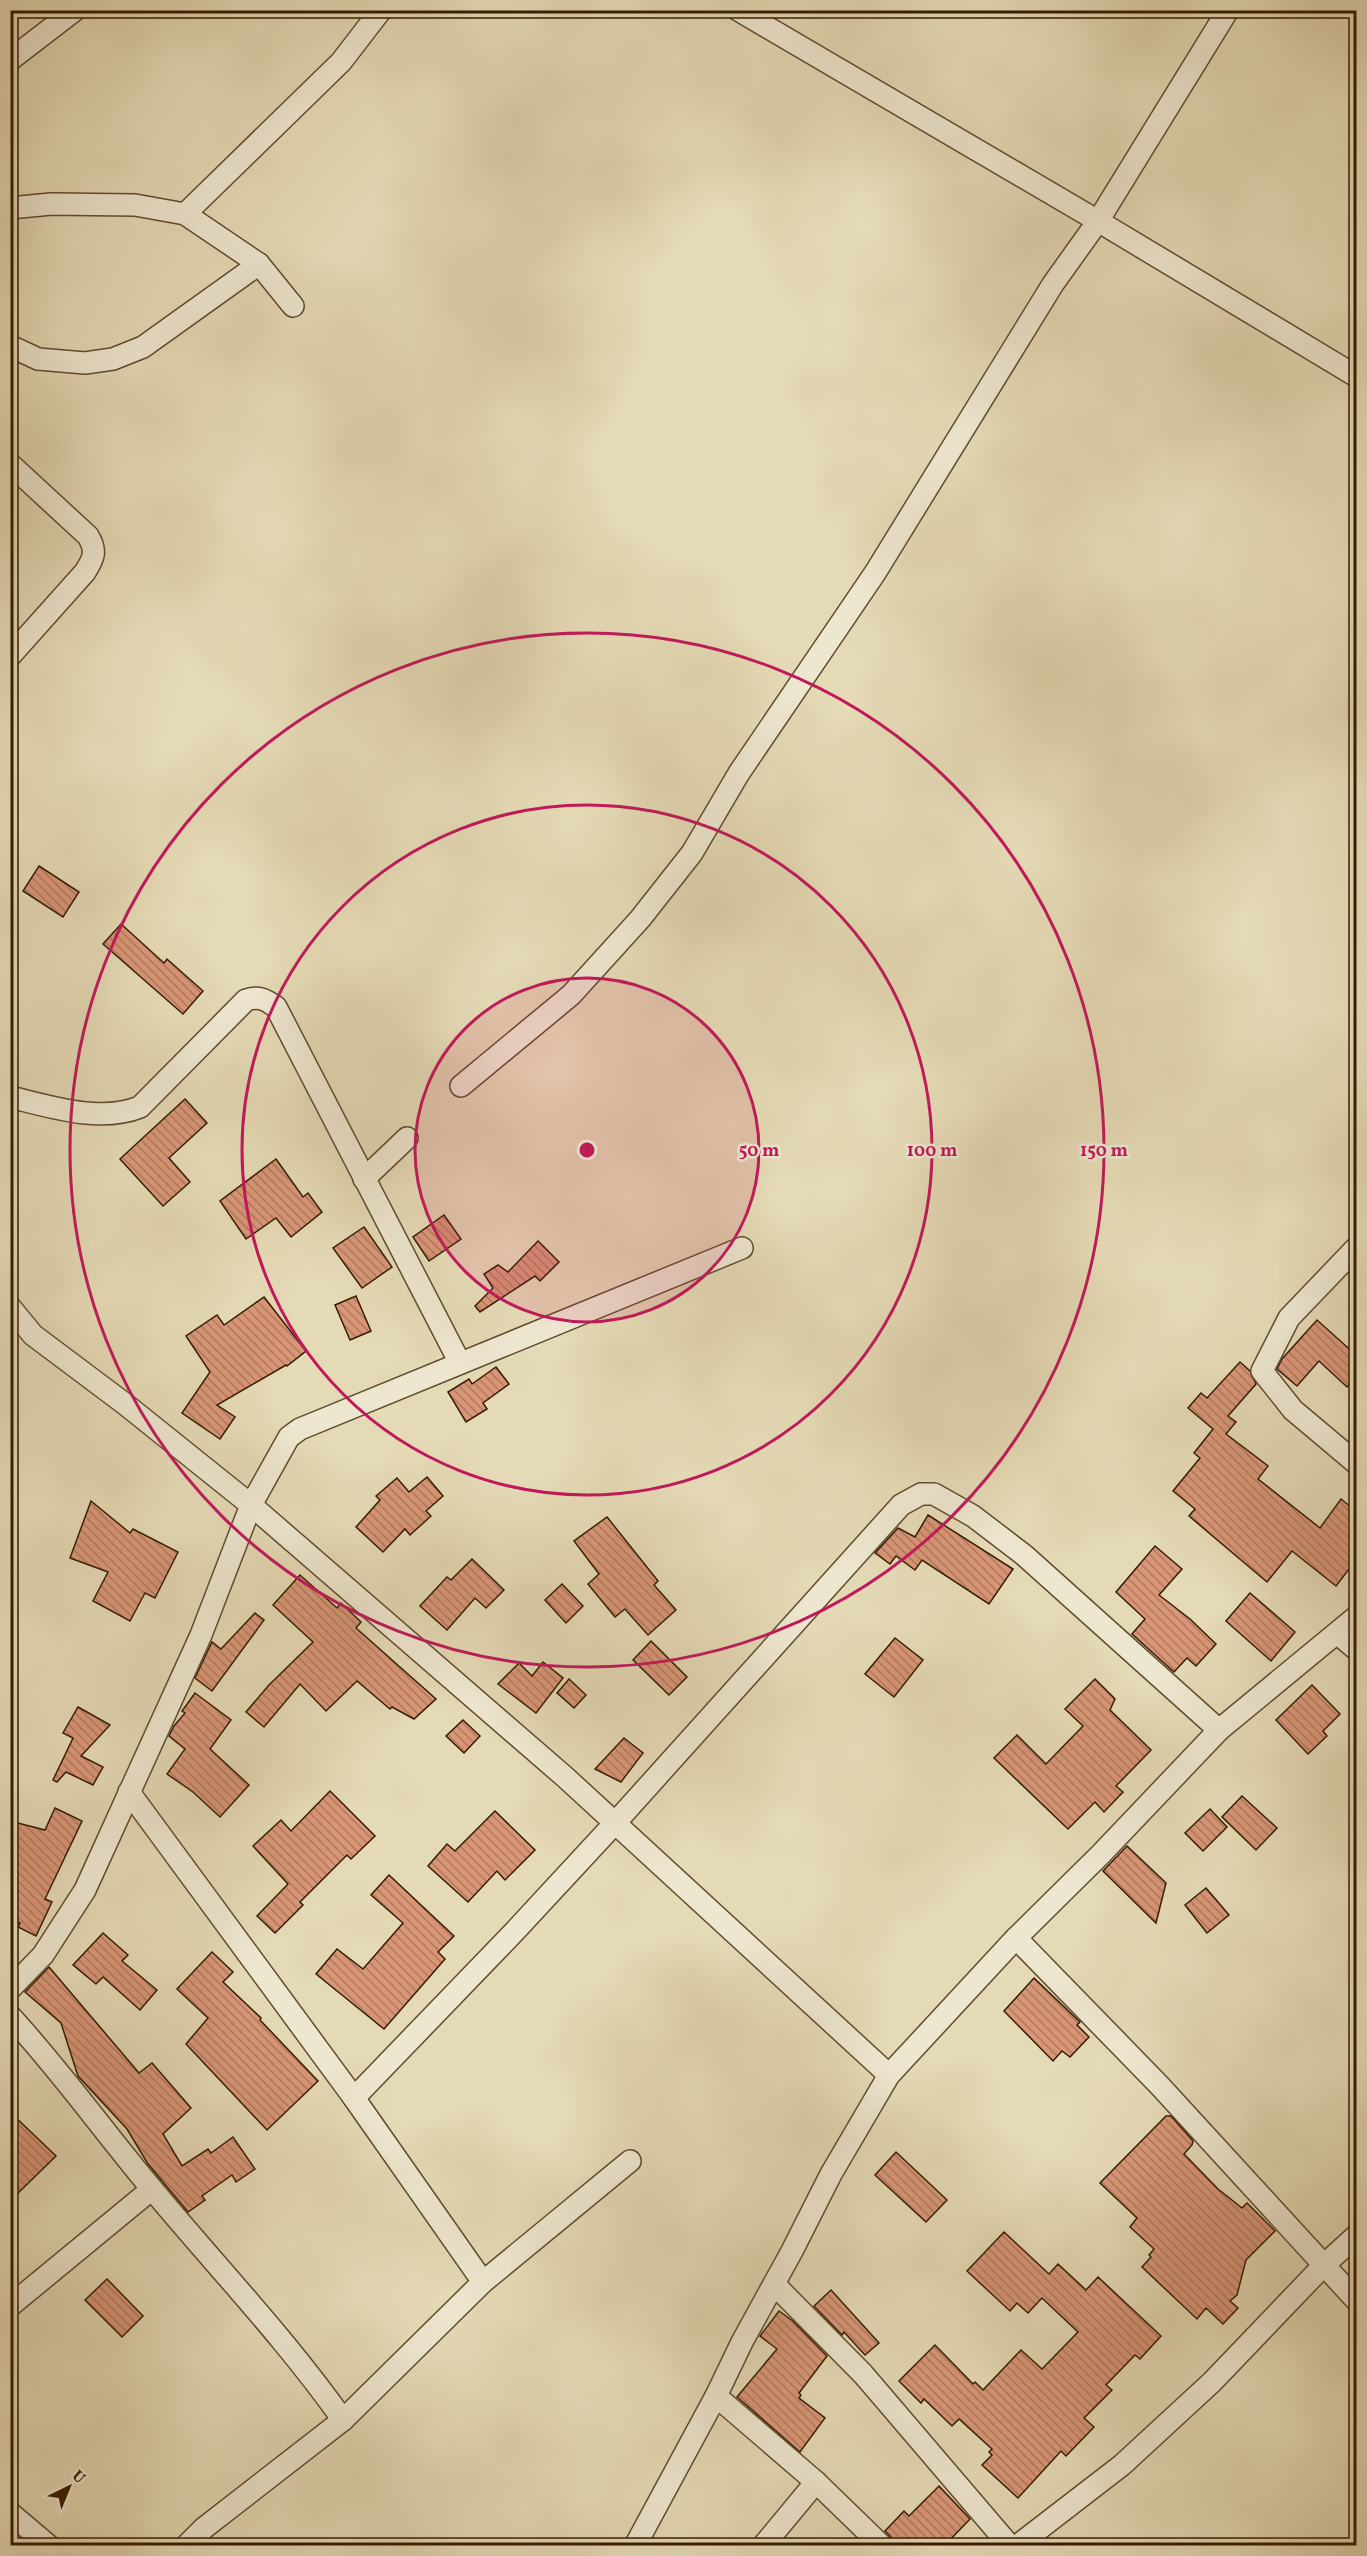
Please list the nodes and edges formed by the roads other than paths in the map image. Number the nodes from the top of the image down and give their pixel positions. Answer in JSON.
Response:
{"nodes":[{"id":1,"x":75,"y":10,"type":"edge"},
{"id":2,"x":381,"y":10,"type":"edge"},
{"id":3,"x":738,"y":10,"type":"edge"},
{"id":4,"x":1228,"y":10,"type":"edge"},
{"id":5,"x":10,"y":60,"type":"edge"},
{"id":6,"x":10,"y":208,"type":"edge"},
{"id":7,"x":185,"y":214,"type":"junction"},
{"id":8,"x":1098,"y":221,"type":"junction"},
{"id":9,"x":259,"y":264,"type":"junction"},
{"id":10,"x":293,"y":306,"type":"dead end"},
{"id":11,"x":10,"y":346,"type":"edge"},
{"id":12,"x":1356,"y":376,"type":"edge"},
{"id":13,"x":10,"y":464,"type":"edge"},
{"id":14,"x":10,"y":656,"type":"edge"},
{"id":15,"x":461,"y":1086,"type":"dead end"},
{"id":16,"x":10,"y":1097,"type":"edge"},
{"id":17,"x":407,"y":1138,"type":"dead end"},
{"id":18,"x":364,"y":1179,"type":"junction"},
{"id":19,"x":742,"y":1248,"type":"dead end"},
{"id":20,"x":1356,"y":1248,"type":"edge"},
{"id":21,"x":10,"y":1307,"type":"edge"},
{"id":22,"x":460,"y":1363,"type":"junction"},
{"id":23,"x":1356,"y":1463,"type":"edge"},
{"id":24,"x":251,"y":1505,"type":"junction"},
{"id":25,"x":1356,"y":1617,"type":"edge"},
{"id":26,"x":1338,"y":1634,"type":"junction"},
{"id":27,"x":1356,"y":1648,"type":"edge"},
{"id":28,"x":1219,"y":1730,"type":"junction"},
{"id":29,"x":129,"y":1792,"type":"junction"},
{"id":30,"x":615,"y":1823,"type":"junction"},
{"id":31,"x":1016,"y":1938,"type":"junction"},
{"id":32,"x":10,"y":1989,"type":"edge"},
{"id":33,"x":10,"y":2016,"type":"edge"},
{"id":34,"x":889,"y":2075,"type":"junction"},
{"id":35,"x":354,"y":2098,"type":"junction"},
{"id":36,"x":630,"y":2161,"type":"dead end"},
{"id":37,"x":152,"y":2189,"type":"junction"},
{"id":38,"x":1356,"y":2236,"type":"edge"},
{"id":39,"x":1324,"y":2265,"type":"junction"},
{"id":40,"x":483,"y":2282,"type":"junction"},
{"id":41,"x":774,"y":2284,"type":"junction"},
{"id":42,"x":1356,"y":2300,"type":"edge"},
{"id":43,"x":10,"y":2306,"type":"edge"},
{"id":44,"x":716,"y":2396,"type":"junction"},
{"id":45,"x":343,"y":2420,"type":"junction"},
{"id":46,"x":816,"y":2482,"type":"junction"},
{"id":47,"x":10,"y":2513,"type":"edge"},
{"id":48,"x":49,"y":2546,"type":"edge"},
{"id":49,"x":186,"y":2546,"type":"edge"},
{"id":50,"x":635,"y":2546,"type":"edge"},
{"id":51,"x":763,"y":2546,"type":"edge"},
{"id":52,"x":882,"y":2546,"type":"edge"},
{"id":53,"x":1010,"y":2546,"type":"edge"},
{"id":54,"x":1017,"y":2546,"type":"edge"}],
"edges":[{"from":1,"to":5,"type":"street"},
{"from":2,"to":7,"type":"street"},
{"from":3,"to":8,"type":"street"},
{"from":4,"to":8,"type":"street"},
{"from":6,"to":7,"type":"street"},
{"from":7,"to":9,"type":"street"},
{"from":8,"to":12,"type":"street"},
{"from":8,"to":15,"type":"street"},
{"from":9,"to":10,"type":"street"},
{"from":9,"to":11,"type":"street"},
{"from":13,"to":14,"type":"street"},
{"from":16,"to":18,"type":"street"},
{"from":17,"to":18,"type":"street"},
{"from":18,"to":22,"type":"street"},
{"from":19,"to":22,"type":"street"},
{"from":20,"to":23,"type":"street"},
{"from":21,"to":24,"type":"street"},
{"from":22,"to":24,"type":"street"},
{"from":24,"to":29,"type":"street"},
{"from":24,"to":30,"type":"street"},
{"from":25,"to":26,"type":"street"},
{"from":26,"to":27,"type":"street"},
{"from":26,"to":28,"type":"street"},
{"from":28,"to":30,"type":"street"},
{"from":28,"to":31,"type":"street"},
{"from":29,"to":32,"type":"street"},
{"from":29,"to":35,"type":"street"},
{"from":30,"to":34,"type":"street"},
{"from":30,"to":35,"type":"street"},
{"from":31,"to":34,"type":"street"},
{"from":31,"to":39,"type":"street"},
{"from":33,"to":37,"type":"street"},
{"from":34,"to":41,"type":"street"},
{"from":35,"to":40,"type":"street"},
{"from":36,"to":40,"type":"street"},
{"from":37,"to":43,"type":"street"},
{"from":37,"to":45,"type":"street"},
{"from":38,"to":39,"type":"street"},
{"from":39,"to":42,"type":"street"},
{"from":39,"to":54,"type":"street"},
{"from":40,"to":45,"type":"street"},
{"from":41,"to":44,"type":"street"},
{"from":41,"to":53,"type":"street"},
{"from":44,"to":46,"type":"street"},
{"from":44,"to":50,"type":"street"},
{"from":45,"to":49,"type":"street"},
{"from":46,"to":51,"type":"street"},
{"from":46,"to":52,"type":"street"},
{"from":47,"to":48,"type":"street"}]}
